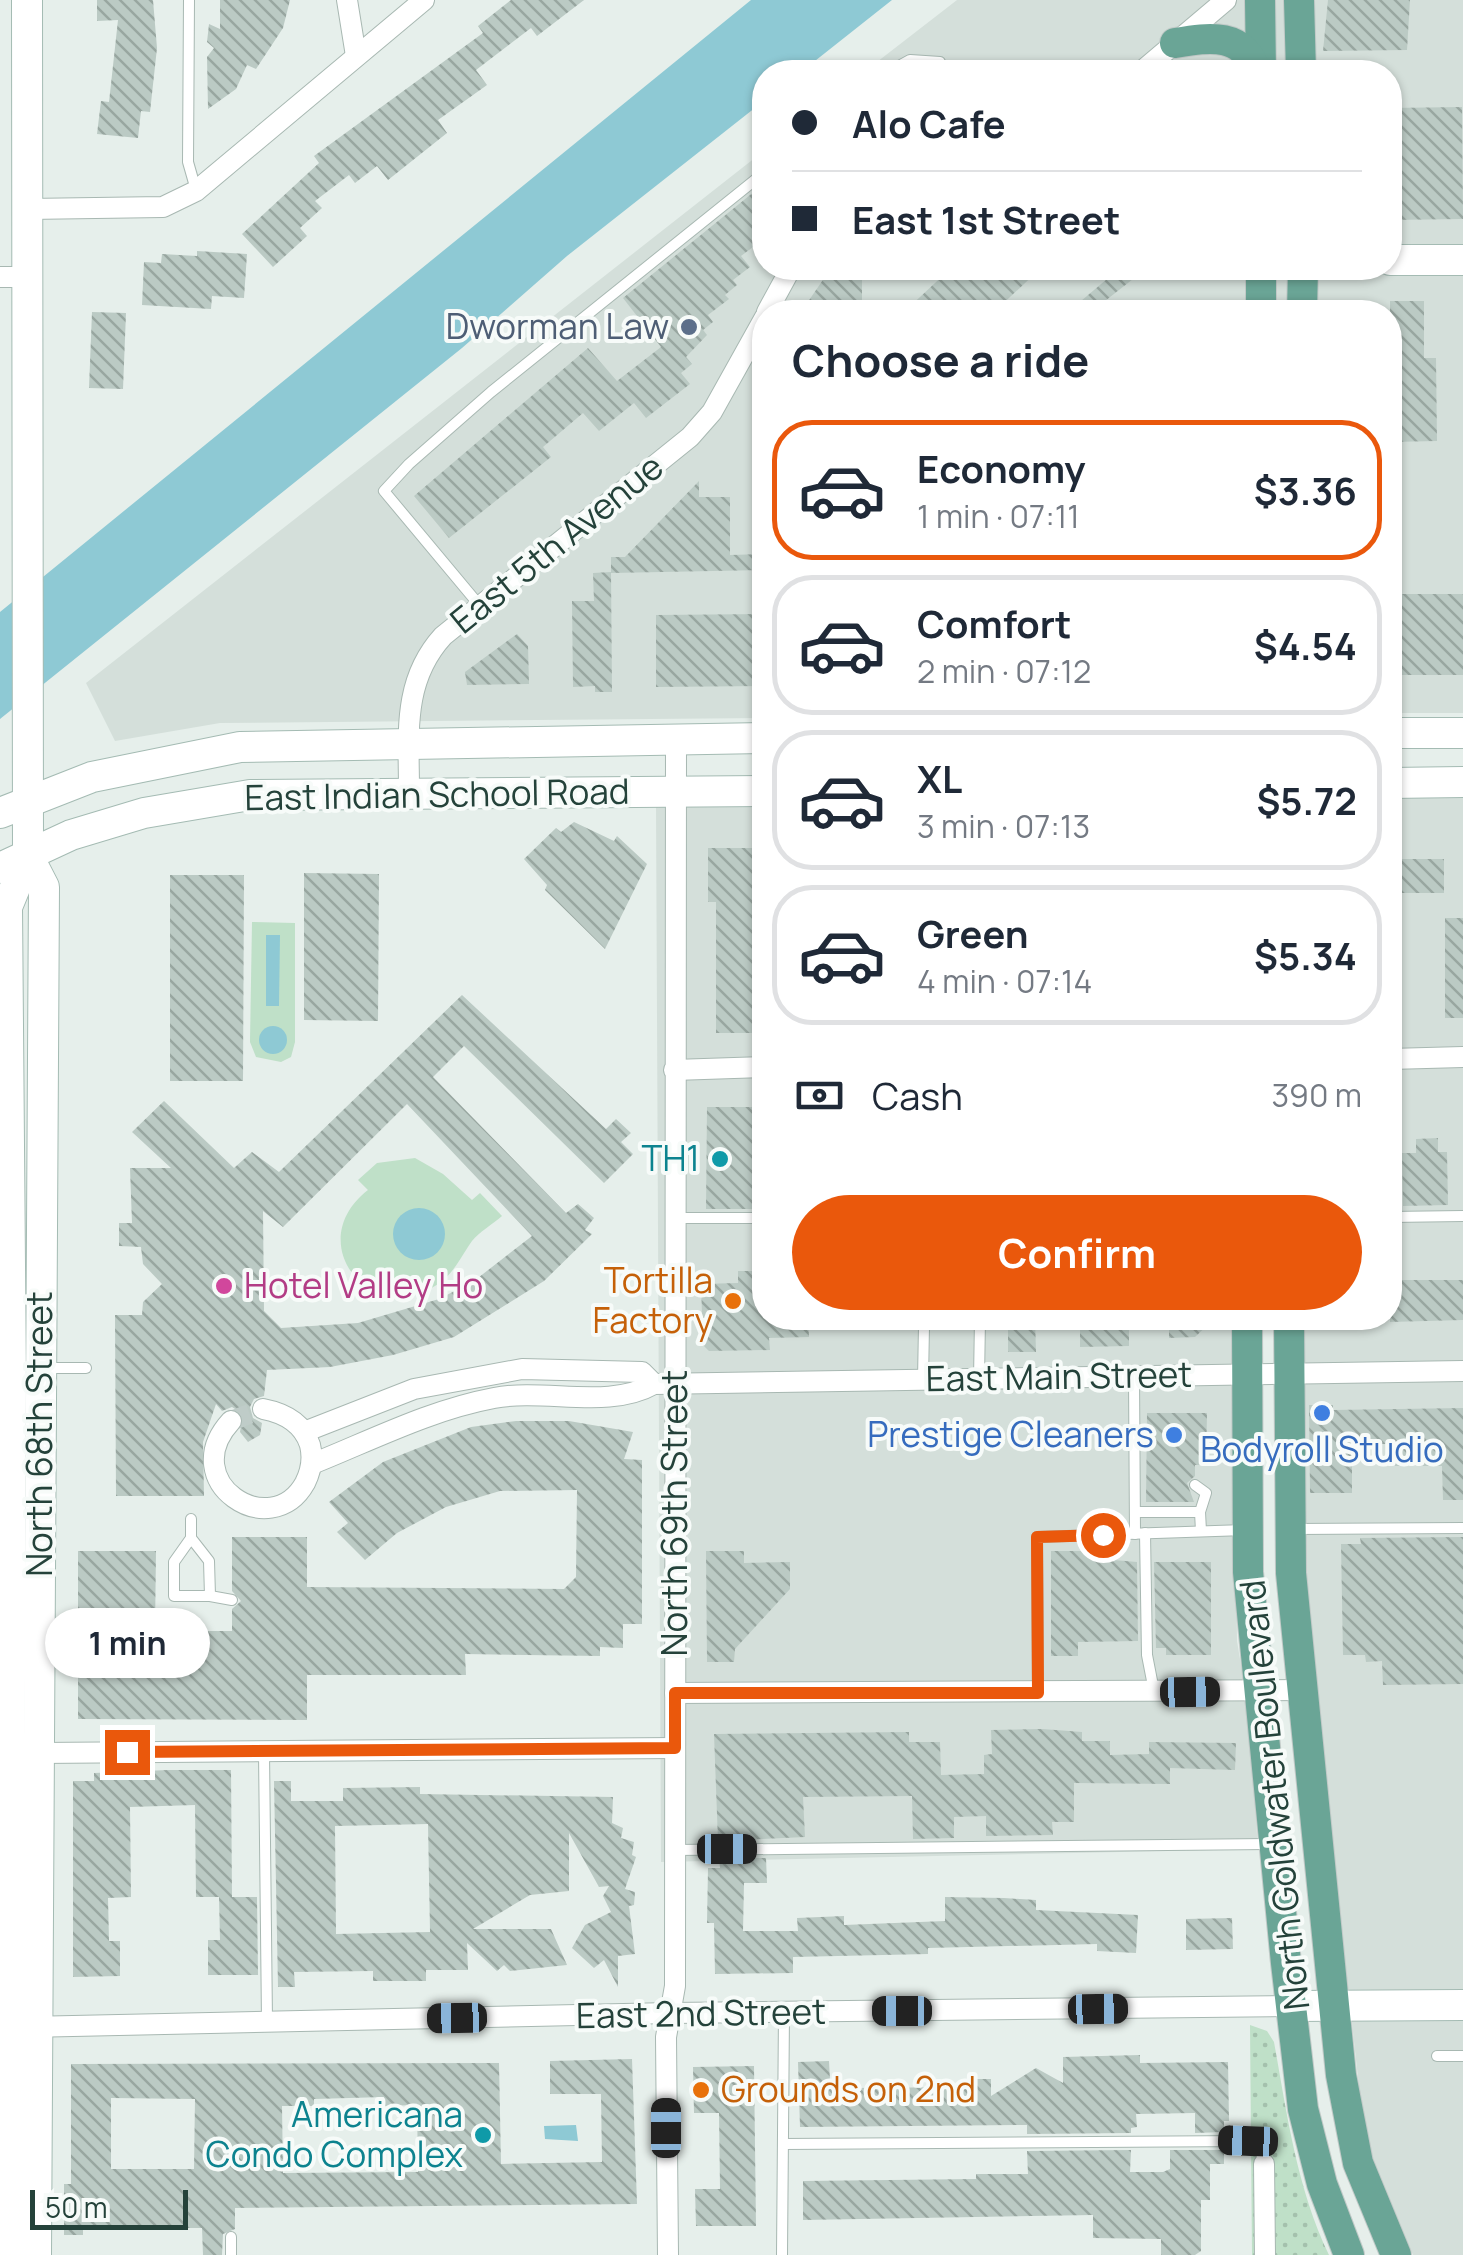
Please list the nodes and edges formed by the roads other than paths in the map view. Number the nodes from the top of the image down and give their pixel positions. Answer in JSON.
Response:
{"nodes":[{"id":1,"x":27,"y":0,"type":"edge"},
{"id":2,"x":189,"y":0,"type":"edge"},
{"id":3,"x":346,"y":0,"type":"edge"},
{"id":4,"x":424,"y":0,"type":"edge"},
{"id":5,"x":1226,"y":0,"type":"edge"},
{"id":6,"x":1260,"y":0,"type":"edge"},
{"id":7,"x":1299,"y":0,"type":"edge"},
{"id":8,"x":1175,"y":43,"type":"junction"},
{"id":9,"x":356,"y":56,"type":"junction"},
{"id":10,"x":1156,"y":60,"type":"edge"},
{"id":11,"x":1250,"y":60,"type":"edge"},
{"id":12,"x":1258,"y":60,"type":"edge"},
{"id":13,"x":1301,"y":60,"type":"edge"},
{"id":14,"x":752,"y":182,"type":"edge"},
{"id":15,"x":196,"y":190,"type":"junction"},
{"id":16,"x":28,"y":209,"type":"junction"},
{"id":17,"x":1402,"y":260,"type":"edge"},
{"id":18,"x":1463,"y":260,"type":"edge"},
{"id":19,"x":14,"y":277,"type":"edge"},
{"id":20,"x":752,"y":340,"type":"edge"},
{"id":21,"x":14,"y":426,"type":"edge"},
{"id":22,"x":480,"y":606,"type":"junction"},
{"id":23,"x":1402,"y":733,"type":"edge"},
{"id":24,"x":1463,"y":733,"type":"edge"},
{"id":25,"x":752,"y":738,"type":"edge"},
{"id":26,"x":676,"y":739,"type":"junction"},
{"id":27,"x":410,"y":743,"type":"junction"},
{"id":28,"x":1463,"y":782,"type":"edge"},
{"id":29,"x":1402,"y":783,"type":"edge"},
{"id":30,"x":752,"y":791,"type":"edge"},
{"id":31,"x":410,"y":792,"type":"junction"},
{"id":32,"x":676,"y":792,"type":"junction"},
{"id":33,"x":29,"y":798,"type":"junction"},
{"id":34,"x":0,"y":813,"type":"edge"},
{"id":35,"x":14,"y":862,"type":"edge"},
{"id":36,"x":3,"y":968,"type":"edge"},
{"id":37,"x":1463,"y":1058,"type":"edge"},
{"id":38,"x":1402,"y":1059,"type":"edge"},
{"id":39,"x":752,"y":1068,"type":"edge"},
{"id":40,"x":674,"y":1070,"type":"junction"},
{"id":41,"x":4,"y":1073,"type":"edge"},
{"id":42,"x":1463,"y":1216,"type":"edge"},
{"id":43,"x":1402,"y":1217,"type":"edge"},
{"id":44,"x":675,"y":1218,"type":"junction"},
{"id":45,"x":752,"y":1218,"type":"edge"},
{"id":46,"x":5,"y":1252,"type":"edge"},
{"id":47,"x":924,"y":1330,"type":"edge"},
{"id":48,"x":980,"y":1330,"type":"edge"},
{"id":49,"x":1247,"y":1330,"type":"edge"},
{"id":50,"x":1289,"y":1330,"type":"edge"},
{"id":51,"x":86,"y":1368,"type":"dead end"},
{"id":52,"x":1463,"y":1371,"type":"edge"},
{"id":53,"x":1289,"y":1373,"type":"junction"},
{"id":54,"x":1248,"y":1374,"type":"junction"},
{"id":55,"x":16,"y":1375,"type":"edge"},
{"id":56,"x":1134,"y":1376,"type":"junction"},
{"id":57,"x":923,"y":1379,"type":"junction"},
{"id":58,"x":980,"y":1379,"type":"junction"},
{"id":59,"x":665,"y":1384,"type":"junction"},
{"id":60,"x":263,"y":1409,"type":"dead end"},
{"id":61,"x":231,"y":1421,"type":"dead end"},
{"id":62,"x":304,"y":1432,"type":"junction"},
{"id":63,"x":312,"y":1464,"type":"junction"},
{"id":64,"x":1196,"y":1485,"type":"dead end"},
{"id":65,"x":1135,"y":1512,"type":"junction"},
{"id":66,"x":1200,"y":1512,"type":"junction"},
{"id":67,"x":191,"y":1519,"type":"dead end"},
{"id":68,"x":1463,"y":1528,"type":"edge"},
{"id":69,"x":1289,"y":1529,"type":"junction"},
{"id":70,"x":1246,"y":1530,"type":"junction"},
{"id":71,"x":1200,"y":1531,"type":"junction"},
{"id":72,"x":17,"y":1533,"type":"edge"},
{"id":73,"x":1140,"y":1534,"type":"junction"},
{"id":74,"x":191,"y":1538,"type":"junction"},
{"id":75,"x":210,"y":1596,"type":"junction"},
{"id":76,"x":232,"y":1600,"type":"dead end"},
{"id":77,"x":5,"y":1668,"type":"edge"},
{"id":78,"x":1258,"y":1690,"type":"junction"},
{"id":79,"x":1301,"y":1690,"type":"junction"},
{"id":80,"x":1154,"y":1692,"type":"junction"},
{"id":81,"x":675,"y":1693,"type":"junction"},
{"id":82,"x":1038,"y":1693,"type":"junction"},
{"id":83,"x":675,"y":1748,"type":"junction"},
{"id":84,"x":264,"y":1751,"type":"junction"},
{"id":85,"x":38,"y":1754,"type":"junction"},
{"id":86,"x":1275,"y":1844,"type":"junction"},
{"id":87,"x":675,"y":1850,"type":"junction"},
{"id":88,"x":1333,"y":2005,"type":"junction"},
{"id":89,"x":1463,"y":2005,"type":"edge"},
{"id":90,"x":1292,"y":2006,"type":"junction"},
{"id":91,"x":670,"y":2012,"type":"junction"},
{"id":92,"x":784,"y":2012,"type":"junction"},
{"id":93,"x":267,"y":2020,"type":"junction"},
{"id":94,"x":15,"y":2028,"type":"edge"},
{"id":95,"x":1437,"y":2056,"type":"dead end"},
{"id":96,"x":1463,"y":2056,"type":"edge"},
{"id":97,"x":783,"y":2144,"type":"junction"},
{"id":98,"x":1264,"y":2164,"type":"joint"},
{"id":99,"x":4,"y":2199,"type":"edge"},
{"id":100,"x":231,"y":2237,"type":"dead end"},
{"id":101,"x":8,"y":2255,"type":"edge"},
{"id":102,"x":36,"y":2255,"type":"edge"},
{"id":103,"x":231,"y":2255,"type":"edge"},
{"id":104,"x":668,"y":2255,"type":"edge"},
{"id":105,"x":782,"y":2255,"type":"edge"},
{"id":106,"x":1265,"y":2255,"type":"edge"},
{"id":107,"x":1349,"y":2255,"type":"edge"},
{"id":108,"x":1396,"y":2255,"type":"edge"}],
"edges":[{"from":1,"to":16,"type":"main road","name":"North 68th Street"},
{"from":2,"to":15,"type":"lane"},
{"from":3,"to":9,"type":"street"},
{"from":4,"to":9,"type":"street"},
{"from":5,"to":8,"type":"street"},
{"from":6,"to":12,"type":"main road"},
{"from":7,"to":13,"type":"main road"},
{"from":8,"to":10,"type":"street"},
{"from":8,"to":11,"type":"main road"},
{"from":9,"to":15,"type":"street"},
{"from":14,"to":22,"type":"lane"},
{"from":15,"to":16,"type":"street"},
{"from":16,"to":19,"type":"main road","name":"North 68th Street"},
{"from":17,"to":18,"type":"main road"},
{"from":19,"to":21,"type":"main road","name":"North 68th Street"},
{"from":20,"to":22,"type":"street","name":"East 5th Avenue"},
{"from":21,"to":33,"type":"main road","name":"North 68th Street"},
{"from":22,"to":27,"type":"street","name":"East 5th Avenue"},
{"from":23,"to":24,"type":"main road"},
{"from":25,"to":26,"type":"main road","name":"East Indian School Road"},
{"from":26,"to":27,"type":"main road","name":"East Indian School Road"},
{"from":26,"to":32,"type":"street","name":"North 69th Street"},
{"from":27,"to":31,"type":"street","name":"East 5th Avenue"},
{"from":27,"to":33,"type":"main road","name":"East Indian School Road"},
{"from":28,"to":29,"type":"main road"},
{"from":30,"to":32,"type":"main road","name":"East Indian School Road"},
{"from":31,"to":32,"type":"main road","name":"East Indian School Road"},
{"from":31,"to":35,"type":"main road","name":"East Indian School Road"},
{"from":32,"to":40,"type":"street","name":"North 69th Street"},
{"from":33,"to":34,"type":"main road","name":"East Indian School Road"},
{"from":33,"to":35,"type":"main road","name":"North 68th Street"},
{"from":35,"to":36,"type":"main road","name":"North 68th Street"},
{"from":35,"to":55,"type":"main road","name":"North 68th Street"},
{"from":36,"to":41,"type":"main road","name":"North 68th Street"},
{"from":37,"to":38,"type":"street"},
{"from":39,"to":40,"type":"street"},
{"from":40,"to":44,"type":"street","name":"North 69th Street"},
{"from":41,"to":46,"type":"main road","name":"North 68th Street"},
{"from":42,"to":43,"type":"lane"},
{"from":44,"to":45,"type":"lane"},
{"from":44,"to":59,"type":"street","name":"North 69th Street"},
{"from":46,"to":55,"type":"main road","name":"North 68th Street"},
{"from":47,"to":57,"type":"lane"},
{"from":48,"to":58,"type":"lane"},
{"from":49,"to":54,"type":"main road","name":"North Goldwater Boulevard"},
{"from":50,"to":53,"type":"main road","name":"North Goldwater Boulevard"},
{"from":51,"to":55,"type":"lane"},
{"from":52,"to":53,"type":"street","name":"East Main Street"},
{"from":53,"to":54,"type":"street","name":"East Main Street"},
{"from":53,"to":69,"type":"main road","name":"North Goldwater Boulevard"},
{"from":54,"to":56,"type":"street","name":"East Main Street"},
{"from":54,"to":70,"type":"main road","name":"North Goldwater Boulevard"},
{"from":55,"to":72,"type":"main road","name":"North 68th Street"},
{"from":56,"to":58,"type":"street","name":"East Main Street"},
{"from":56,"to":65,"type":"lane"},
{"from":57,"to":58,"type":"street","name":"East Main Street"},
{"from":57,"to":59,"type":"street","name":"East Main Street"},
{"from":59,"to":62,"type":"street","name":"East Main Street"},
{"from":59,"to":63,"type":"street","name":"East Main Street"},
{"from":59,"to":81,"type":"street","name":"North 69th Street"},
{"from":60,"to":62,"type":"street"},
{"from":61,"to":63,"type":"street"},
{"from":62,"to":63,"type":"street"},
{"from":64,"to":66,"type":"lane"},
{"from":65,"to":66,"type":"lane"},
{"from":65,"to":73,"type":"lane"},
{"from":66,"to":71,"type":"lane"},
{"from":67,"to":74,"type":"lane"},
{"from":68,"to":69,"type":"lane"},
{"from":69,"to":79,"type":"main road","name":"North Goldwater Boulevard"},
{"from":70,"to":71,"type":"lane"},
{"from":70,"to":78,"type":"main road","name":"North Goldwater Boulevard"},
{"from":71,"to":73,"type":"lane"},
{"from":72,"to":77,"type":"main road","name":"North 68th Street"},
{"from":72,"to":85,"type":"main road","name":"North 68th Street"},
{"from":73,"to":80,"type":"lane"},
{"from":73,"to":82,"type":"lane"},
{"from":74,"to":75,"type":"lane"},
{"from":74,"to":75,"type":"lane"},
{"from":75,"to":76,"type":"lane"},
{"from":77,"to":94,"type":"main road","name":"North 68th Street"},
{"from":78,"to":79,"type":"street"},
{"from":78,"to":80,"type":"street"},
{"from":78,"to":86,"type":"main road","name":"North Goldwater Boulevard"},
{"from":79,"to":88,"type":"main road","name":"North Goldwater Boulevard"},
{"from":80,"to":82,"type":"street"},
{"from":81,"to":82,"type":"street"},
{"from":81,"to":83,"type":"street","name":"North 69th Street"},
{"from":83,"to":84,"type":"street"},
{"from":83,"to":87,"type":"street","name":"North 69th Street"},
{"from":84,"to":85,"type":"street"},
{"from":84,"to":93,"type":"lane"},
{"from":85,"to":94,"type":"main road","name":"North 68th Street"},
{"from":86,"to":87,"type":"lane"},
{"from":86,"to":90,"type":"main road","name":"North Goldwater Boulevard"},
{"from":87,"to":91,"type":"street","name":"North 69th Street"},
{"from":88,"to":89,"type":"main road","name":"East 2nd Street"},
{"from":88,"to":90,"type":"main road","name":"East 2nd Street"},
{"from":88,"to":108,"type":"main road","name":"North Goldwater Boulevard"},
{"from":90,"to":92,"type":"street","name":"East 2nd Street"},
{"from":90,"to":107,"type":"main road","name":"North Goldwater Boulevard"},
{"from":91,"to":92,"type":"street","name":"East 2nd Street"},
{"from":91,"to":93,"type":"street","name":"East 2nd Street"},
{"from":91,"to":104,"type":"street","name":"North 69th Street"},
{"from":92,"to":97,"type":"lane"},
{"from":93,"to":94,"type":"street","name":"East 2nd Street"},
{"from":94,"to":99,"type":"main road","name":"North 68th Street"},
{"from":94,"to":102,"type":"main road","name":"North 68th Street"},
{"from":95,"to":96,"type":"lane"},
{"from":97,"to":98,"type":"lane"},
{"from":97,"to":105,"type":"lane"},
{"from":98,"to":106,"type":"street"},
{"from":99,"to":101,"type":"main road","name":"North 68th Street"},
{"from":100,"to":103,"type":"lane"}]}
